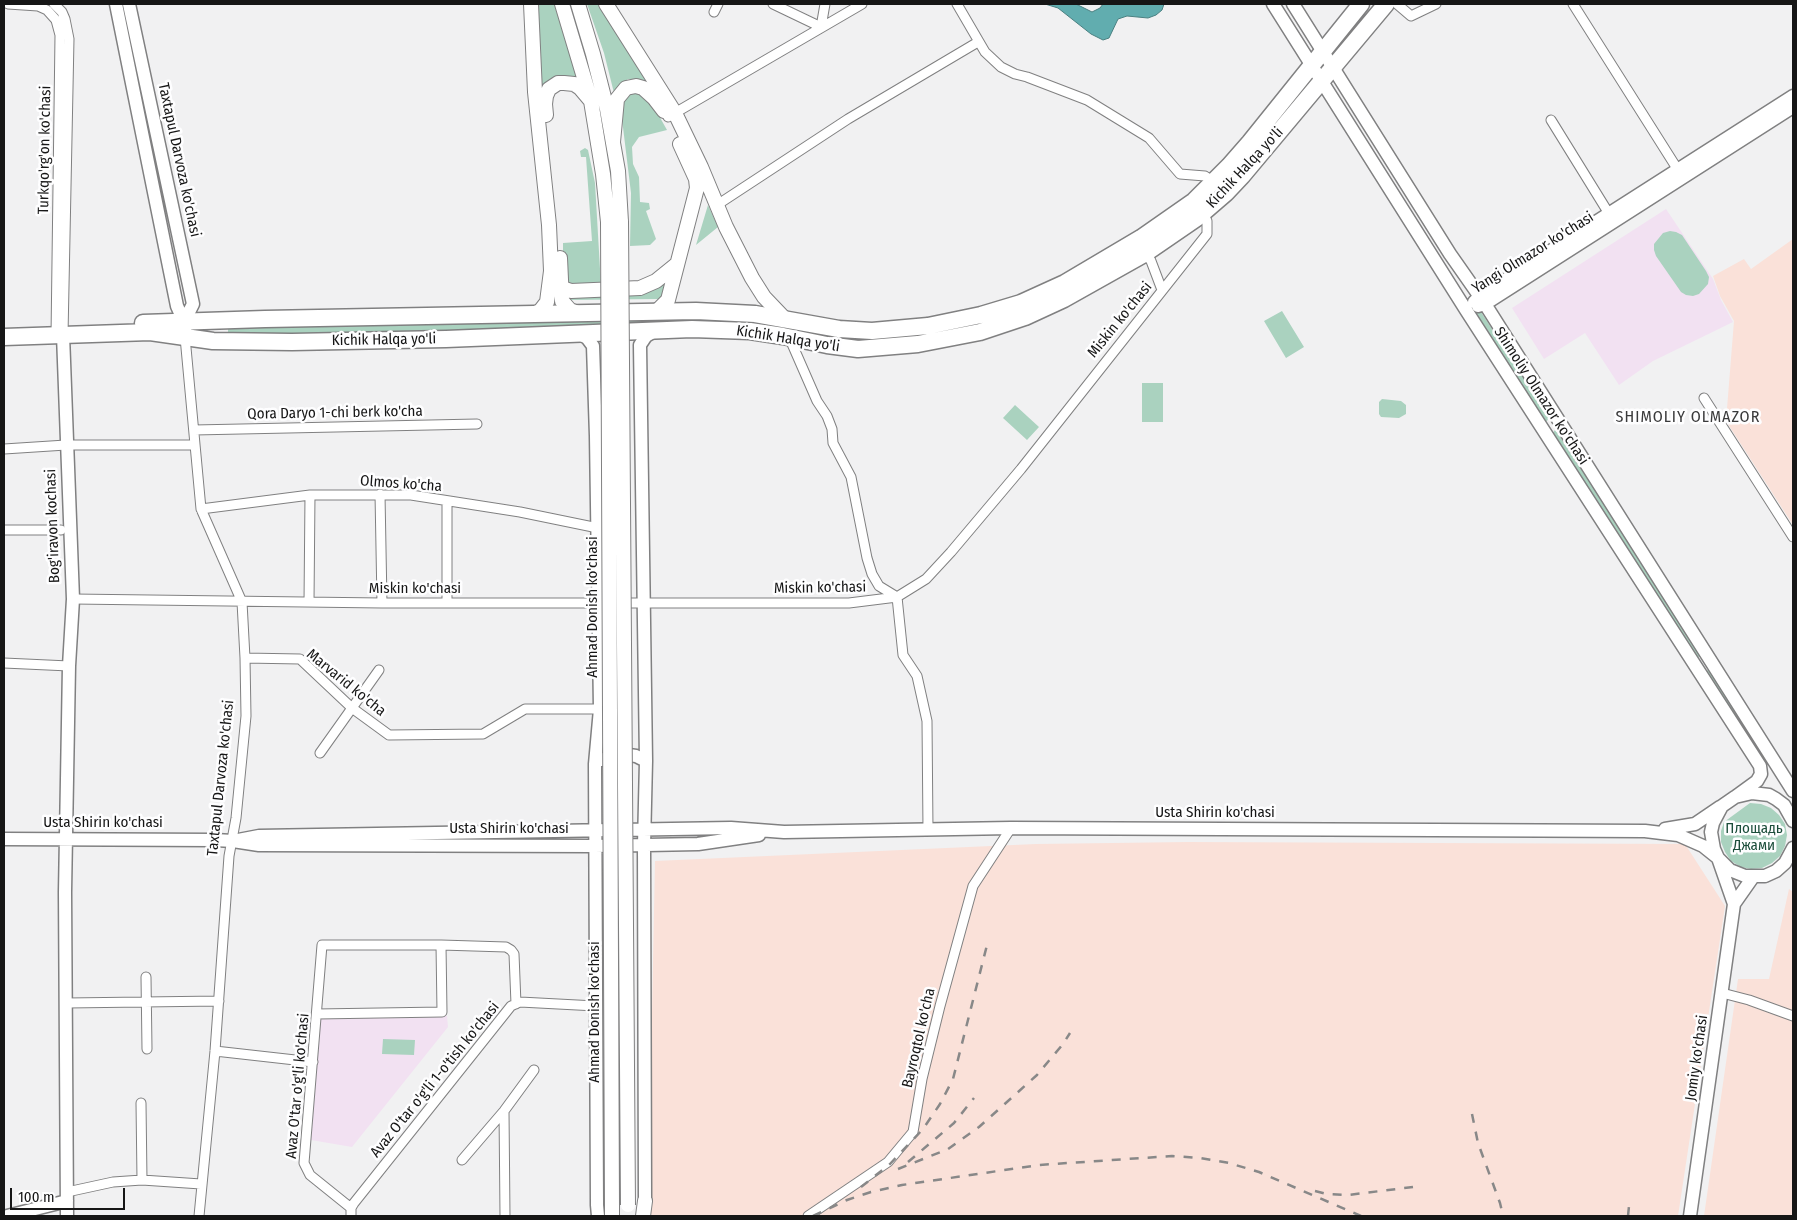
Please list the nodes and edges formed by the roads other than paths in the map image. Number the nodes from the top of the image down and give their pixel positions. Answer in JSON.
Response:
{"nodes":[{"id":1,"x":8,"y":4,"type":"edge"},
{"id":2,"x":54,"y":4,"type":"edge"},
{"id":3,"x":116,"y":4,"type":"edge"},
{"id":4,"x":129,"y":4,"type":"edge"},
{"id":5,"x":531,"y":4,"type":"edge"},
{"id":6,"x":562,"y":4,"type":"edge"},
{"id":7,"x":578,"y":4,"type":"edge"},
{"id":8,"x":606,"y":4,"type":"edge"},
{"id":9,"x":773,"y":4,"type":"edge"},
{"id":10,"x":825,"y":4,"type":"edge"},
{"id":11,"x":862,"y":4,"type":"edge"},
{"id":12,"x":956,"y":4,"type":"edge"},
{"id":13,"x":1273,"y":4,"type":"edge"},
{"id":14,"x":1293,"y":4,"type":"edge"},
{"id":15,"x":1361,"y":4,"type":"edge"},
{"id":16,"x":1386,"y":4,"type":"edge"},
{"id":17,"x":1397,"y":4,"type":"edge"},
{"id":18,"x":1436,"y":4,"type":"edge"},
{"id":19,"x":1573,"y":4,"type":"edge"},
{"id":20,"x":821,"y":27,"type":"junction"},
{"id":21,"x":978,"y":42,"type":"junction"},
{"id":22,"x":1324,"y":51,"type":"junction"},
{"id":23,"x":1312,"y":65,"type":"junction"},
{"id":24,"x":1333,"y":67,"type":"junction"},
{"id":25,"x":1322,"y":80,"type":"junction"},
{"id":26,"x":1793,"y":96,"type":"edge"},
{"id":27,"x":590,"y":101,"type":"junction"},
{"id":28,"x":1793,"y":107,"type":"edge"},
{"id":29,"x":671,"y":115,"type":"junction"},
{"id":30,"x":1551,"y":120,"type":"dead end"},
{"id":31,"x":613,"y":142,"type":"junction"},
{"id":32,"x":701,"y":167,"type":"junction"},
{"id":33,"x":1678,"y":170,"type":"junction"},
{"id":34,"x":1214,"y":182,"type":"junction"},
{"id":35,"x":717,"y":205,"type":"junction"},
{"id":36,"x":1203,"y":214,"type":"junction"},
{"id":37,"x":1611,"y":218,"type":"junction"},
{"id":38,"x":615,"y":222,"type":"junction"},
{"id":39,"x":1146,"y":253,"type":"junction"},
{"id":40,"x":678,"y":263,"type":"junction"},
{"id":41,"x":551,"y":271,"type":"junction"},
{"id":42,"x":560,"y":287,"type":"junction"},
{"id":43,"x":1162,"y":290,"type":"junction"},
{"id":44,"x":1482,"y":300,"type":"junction"},
{"id":45,"x":1466,"y":310,"type":"junction"},
{"id":46,"x":657,"y":311,"type":"junction"},
{"id":47,"x":578,"y":313,"type":"junction"},
{"id":48,"x":531,"y":315,"type":"junction"},
{"id":49,"x":785,"y":319,"type":"junction"},
{"id":50,"x":4,"y":328,"type":"edge"},
{"id":51,"x":185,"y":330,"type":"junction"},
{"id":52,"x":656,"y":330,"type":"junction"},
{"id":53,"x":59,"y":331,"type":"junction"},
{"id":54,"x":578,"y":333,"type":"junction"},
{"id":55,"x":4,"y":337,"type":"edge"},
{"id":56,"x":786,"y":337,"type":"junction"},
{"id":57,"x":1704,"y":398,"type":"dead end"},
{"id":58,"x":1558,"y":420,"type":"junction"},
{"id":59,"x":477,"y":424,"type":"dead end"},
{"id":60,"x":194,"y":430,"type":"junction"},
{"id":61,"x":1544,"y":430,"type":"junction"},
{"id":62,"x":195,"y":445,"type":"junction"},
{"id":63,"x":62,"y":446,"type":"junction"},
{"id":64,"x":4,"y":449,"type":"edge"},
{"id":65,"x":380,"y":494,"type":"junction"},
{"id":66,"x":310,"y":495,"type":"junction"},
{"id":67,"x":447,"y":501,"type":"junction"},
{"id":68,"x":201,"y":509,"type":"junction"},
{"id":69,"x":598,"y":528,"type":"junction"},
{"id":70,"x":4,"y":530,"type":"edge"},
{"id":71,"x":61,"y":530,"type":"junction"},
{"id":72,"x":1793,"y":537,"type":"edge"},
{"id":73,"x":897,"y":598,"type":"junction"},
{"id":74,"x":72,"y":600,"type":"junction"},
{"id":75,"x":242,"y":602,"type":"junction"},
{"id":76,"x":309,"y":602,"type":"junction"},
{"id":77,"x":447,"y":603,"type":"junction"},
{"id":78,"x":599,"y":603,"type":"junction"},
{"id":79,"x":643,"y":603,"type":"junction"},
{"id":80,"x":382,"y":604,"type":"junction"},
{"id":81,"x":245,"y":658,"type":"junction"},
{"id":82,"x":1710,"y":660,"type":"junction"},
{"id":83,"x":4,"y":662,"type":"edge"},
{"id":84,"x":69,"y":666,"type":"junction"},
{"id":85,"x":1698,"y":668,"type":"junction"},
{"id":86,"x":380,"y":670,"type":"dead end"},
{"id":87,"x":352,"y":708,"type":"junction"},
{"id":88,"x":600,"y":709,"type":"junction"},
{"id":89,"x":320,"y":753,"type":"dead end"},
{"id":90,"x":646,"y":761,"type":"junction"},
{"id":91,"x":595,"y":764,"type":"junction"},
{"id":92,"x":1778,"y":766,"type":"junction"},
{"id":93,"x":1793,"y":791,"type":"edge"},
{"id":94,"x":1735,"y":797,"type":"junction"},
{"id":95,"x":1722,"y":806,"type":"junction"},
{"id":96,"x":1789,"y":806,"type":"edge"},
{"id":97,"x":1793,"y":821,"type":"edge"},
{"id":98,"x":1010,"y":828,"type":"junction"},
{"id":99,"x":644,"y":829,"type":"junction"},
{"id":100,"x":595,"y":830,"type":"junction"},
{"id":101,"x":928,"y":830,"type":"junction"},
{"id":102,"x":1646,"y":831,"type":"junction"},
{"id":103,"x":784,"y":832,"type":"junction"},
{"id":104,"x":4,"y":839,"type":"edge"},
{"id":105,"x":66,"y":839,"type":"junction"},
{"id":106,"x":233,"y":841,"type":"junction"},
{"id":107,"x":644,"y":845,"type":"junction"},
{"id":108,"x":595,"y":846,"type":"junction"},
{"id":109,"x":1793,"y":851,"type":"edge"},
{"id":110,"x":1718,"y":858,"type":"junction"},
{"id":111,"x":1753,"y":877,"type":"junction"},
{"id":112,"x":645,"y":882,"type":"junction"},
{"id":113,"x":595,"y":883,"type":"junction"},
{"id":114,"x":1734,"y":904,"type":"junction"},
{"id":115,"x":441,"y":945,"type":"junction"},
{"id":116,"x":146,"y":978,"type":"dead end"},
{"id":117,"x":1722,"y":993,"type":"junction"},
{"id":118,"x":147,"y":1001,"type":"junction"},
{"id":119,"x":219,"y":1001,"type":"junction"},
{"id":120,"x":67,"y":1002,"type":"junction"},
{"id":121,"x":516,"y":1004,"type":"junction"},
{"id":122,"x":596,"y":1006,"type":"junction"},
{"id":123,"x":317,"y":1014,"type":"junction"},
{"id":124,"x":1793,"y":1016,"type":"edge"},
{"id":125,"x":147,"y":1049,"type":"dead end"},
{"id":126,"x":215,"y":1050,"type":"junction"},
{"id":127,"x":313,"y":1062,"type":"junction"},
{"id":128,"x":534,"y":1070,"type":"dead end"},
{"id":129,"x":141,"y":1103,"type":"dead end"},
{"id":130,"x":504,"y":1111,"type":"junction"},
{"id":131,"x":462,"y":1160,"type":"dead end"},
{"id":132,"x":142,"y":1180,"type":"junction"},
{"id":133,"x":201,"y":1184,"type":"junction"},
{"id":134,"x":67,"y":1197,"type":"junction"},
{"id":135,"x":645,"y":1201,"type":"joint"},
{"id":136,"x":628,"y":1210,"type":"edge"},
{"id":137,"x":612,"y":1211,"type":"edge"},
{"id":138,"x":351,"y":1212,"type":"edge"},
{"id":139,"x":597,"y":1212,"type":"edge"},
{"id":140,"x":7,"y":1216,"type":"edge"},
{"id":141,"x":67,"y":1216,"type":"edge"},
{"id":142,"x":199,"y":1216,"type":"edge"},
{"id":143,"x":505,"y":1216,"type":"edge"},
{"id":144,"x":643,"y":1216,"type":"edge"},
{"id":145,"x":808,"y":1216,"type":"edge"},
{"id":146,"x":1690,"y":1216,"type":"edge"}],
"edges":[{"from":1,"to":53,"type":"street","name":"Turkqo'rg'on ko'chasi"},
{"from":2,"to":53,"type":"street","name":"Turkqo'rg'on ko'chasi"},
{"from":3,"to":51,"type":"main road","name":"Taxtapul Darvoza ko'chasi"},
{"from":4,"to":51,"type":"main road","name":"Taxtapul Darvoza ko'chasi"},
{"from":5,"to":41,"type":"main road"},
{"from":6,"to":27,"type":"main road","name":"Ahmad Donish ko'chasi"},
{"from":7,"to":31,"type":"main road","name":"Ahmad Donish ko'chasi"},
{"from":8,"to":29,"type":"main road"},
{"from":9,"to":20,"type":"street"},
{"from":10,"to":20,"type":"street"},
{"from":11,"to":20,"type":"street"},
{"from":12,"to":21,"type":"street"},
{"from":13,"to":23,"type":"main road","name":"Shimoliy Olmazor ko'chasi"},
{"from":14,"to":22,"type":"main road","name":"Shimoliy Olmazor ko'chasi"},
{"from":15,"to":22,"type":"highway","name":"Kichik Halqa yo'li"},
{"from":16,"to":24,"type":"highway","name":"Kichik Halqa yo'li"},
{"from":17,"to":18,"type":"street"},
{"from":19,"to":33,"type":"street"},
{"from":20,"to":29,"type":"street"},
{"from":21,"to":34,"type":"street"},
{"from":21,"to":35,"type":"street"},
{"from":22,"to":23,"type":"highway","name":"Kichik Halqa yo'li"},
{"from":22,"to":24,"type":"main road","name":"Shimoliy Olmazor ko'chasi"},
{"from":23,"to":25,"type":"main road","name":"Shimoliy Olmazor ko'chasi"},
{"from":23,"to":34,"type":"highway","name":"Kichik Halqa yo'li"},
{"from":24,"to":25,"type":"highway","name":"Kichik Halqa yo'li"},
{"from":24,"to":44,"type":"main road","name":"Shimoliy Olmazor ko'chasi"},
{"from":25,"to":36,"type":"highway","name":"Kichik Halqa yo'li"},
{"from":25,"to":45,"type":"main road","name":"Shimoliy Olmazor ko'chasi"},
{"from":26,"to":33,"type":"main road","name":"Yangi Olmazor ko'chasi"},
{"from":27,"to":38,"type":"main road","name":"Ahmad Donish ko'chasi"},
{"from":27,"to":42,"type":"main road"},
{"from":28,"to":37,"type":"main road","name":"Yangi Olmazor ko'chasi"},
{"from":29,"to":31,"type":"main road"},
{"from":29,"to":32,"type":"main road"},
{"from":29,"to":40,"type":"main road"},
{"from":30,"to":37,"type":"street"},
{"from":31,"to":38,"type":"main road","name":"Ahmad Donish ko'chasi"},
{"from":32,"to":35,"type":"main road"},
{"from":32,"to":40,"type":"main road"},
{"from":33,"to":37,"type":"main road","name":"Yangi Olmazor ko'chasi"},
{"from":34,"to":49,"type":"highway","name":"Kichik Halqa yo'li"},
{"from":35,"to":49,"type":"main road"},
{"from":36,"to":39,"type":"highway","name":"Kichik Halqa yo'li"},
{"from":36,"to":43,"type":"street","name":"Miskin ko'chasi"},
{"from":37,"to":44,"type":"main road","name":"Yangi Olmazor ko'chasi"},
{"from":38,"to":136,"type":"main road","name":"Ahmad Donish ko'chasi","bridge":true},
{"from":38,"to":137,"type":"main road","name":"Ahmad Donish ko'chasi","bridge":true},
{"from":39,"to":43,"type":"street"},
{"from":39,"to":56,"type":"highway","name":"Kichik Halqa yo'li"},
{"from":40,"to":42,"type":"main road"},
{"from":40,"to":46,"type":"main road"},
{"from":41,"to":42,"type":"main road"},
{"from":41,"to":48,"type":"main road"},
{"from":42,"to":47,"type":"main road"},
{"from":43,"to":73,"type":"street","name":"Miskin ko'chasi"},
{"from":44,"to":45,"type":"main road","name":"Yangi Olmazor ko'chasi"},
{"from":44,"to":58,"type":"main road","name":"Shimoliy Olmazor ko'chasi"},
{"from":45,"to":61,"type":"main road","name":"Shimoliy Olmazor ko'chasi"},
{"from":46,"to":47,"type":"highway","name":"Kichik Halqa yo'li"},
{"from":46,"to":49,"type":"highway","name":"Kichik Halqa yo'li"},
{"from":47,"to":48,"type":"highway","name":"Kichik Halqa yo'li"},
{"from":48,"to":51,"type":"highway","name":"Kichik Halqa yo'li"},
{"from":49,"to":56,"type":"highway"},
{"from":50,"to":53,"type":"highway","name":"Kichik Halqa yo'li"},
{"from":51,"to":53,"type":"highway","name":"Kichik Halqa yo'li"},
{"from":51,"to":54,"type":"highway","name":"Kichik Halqa yo'li"},
{"from":51,"to":60,"type":"street","name":"Taxtapul Darvoza ko'chasi"},
{"from":52,"to":54,"type":"highway","name":"Kichik Halqa yo'li"},
{"from":52,"to":56,"type":"highway","name":"Kichik Halqa yo'li"},
{"from":52,"to":79,"type":"main road"},
{"from":53,"to":55,"type":"highway","name":"Kichik Halqa yo'li"},
{"from":53,"to":63,"type":"main road","name":"Bog'iravon kochasi"},
{"from":54,"to":69,"type":"main road","name":"Ahmad Donish ko'chasi"},
{"from":56,"to":73,"type":"street"},
{"from":57,"to":72,"type":"street"},
{"from":58,"to":61,"type":"main road"},
{"from":58,"to":82,"type":"main road","name":"Shimoliy Olmazor ko'chasi"},
{"from":59,"to":60,"type":"street","name":"Qora Daryo 1-chi berk ko'cha"},
{"from":60,"to":62,"type":"street","name":"Taxtapul Darvoza ko'chasi"},
{"from":61,"to":85,"type":"main road","name":"Shimoliy Olmazor ko'chasi"},
{"from":62,"to":63,"type":"street"},
{"from":62,"to":68,"type":"street","name":"Taxtapul Darvoza ko'chasi"},
{"from":63,"to":64,"type":"street"},
{"from":63,"to":71,"type":"main road","name":"Bog'iravon kochasi"},
{"from":63,"to":74,"type":"main road","name":"Bog'iravon kochasi"},
{"from":65,"to":66,"type":"street","name":"Olmos ko'cha"},
{"from":65,"to":67,"type":"street","name":"Olmos ko'cha"},
{"from":65,"to":80,"type":"street"},
{"from":66,"to":68,"type":"street","name":"Olmos ko'cha"},
{"from":66,"to":76,"type":"street"},
{"from":67,"to":69,"type":"street","name":"Olmos ko'cha"},
{"from":67,"to":77,"type":"street"},
{"from":68,"to":75,"type":"street","name":"Taxtapul Darvoza ko'chasi"},
{"from":69,"to":78,"type":"main road","name":"Ahmad Donish ko'chasi"},
{"from":70,"to":71,"type":"street"},
{"from":71,"to":74,"type":"main road","name":"Bog'iravon kochasi"},
{"from":73,"to":79,"type":"street","name":"Miskin ko'chasi"},
{"from":73,"to":101,"type":"street"},
{"from":74,"to":75,"type":"street","name":"Miskin ko'chasi"},
{"from":74,"to":84,"type":"main road"},
{"from":75,"to":76,"type":"street","name":"Miskin ko'chasi"},
{"from":75,"to":81,"type":"street","name":"Taxtapul Darvoza ko'chasi"},
{"from":76,"to":80,"type":"street","name":"Miskin ko'chasi"},
{"from":77,"to":78,"type":"street","name":"Miskin ko'chasi"},
{"from":77,"to":80,"type":"street","name":"Miskin ko'chasi"},
{"from":78,"to":79,"type":"street","name":"Miskin ko'chasi"},
{"from":78,"to":88,"type":"main road","name":"Ahmad Donish ko'chasi"},
{"from":79,"to":90,"type":"main road"},
{"from":81,"to":87,"type":"street","name":"Marvarid ko'cha"},
{"from":81,"to":106,"type":"street","name":"Taxtapul Darvoza ko'chasi"},
{"from":82,"to":85,"type":"main road"},
{"from":82,"to":92,"type":"main road","name":"Shimoliy Olmazor ko'chasi"},
{"from":83,"to":84,"type":"street"},
{"from":84,"to":105,"type":"main road"},
{"from":85,"to":94,"type":"main road","name":"Shimoliy Olmazor ko'chasi"},
{"from":86,"to":87,"type":"street"},
{"from":87,"to":88,"type":"street","name":"Marvarid ko'cha"},
{"from":87,"to":89,"type":"street"},
{"from":88,"to":91,"type":"main road","name":"Ahmad Donish ko'chasi"},
{"from":90,"to":91,"type":"main road"},
{"from":90,"to":99,"type":"main road"},
{"from":91,"to":100,"type":"main road","name":"Ahmad Donish ko'chasi"},
{"from":92,"to":93,"type":"main road","name":"Shimoliy Olmazor ko'chasi"},
{"from":92,"to":96,"type":"main road","name":"Shimoliy Olmazor ko'chasi"},
{"from":94,"to":95,"type":"main road","name":"Usta Shirin ko'chasi"},
{"from":94,"to":96,"type":"main road"},
{"from":95,"to":102,"type":"main road","name":"Usta Shirin ko'chasi"},
{"from":95,"to":110,"type":"main road"},
{"from":96,"to":97,"type":"main road"},
{"from":98,"to":101,"type":"main road","name":"Usta Shirin ko'chasi"},
{"from":98,"to":102,"type":"main road","name":"Usta Shirin ko'chasi"},
{"from":98,"to":145,"type":"street","name":"Bayroqtol ko'cha"},
{"from":99,"to":100,"type":"main road","name":"Usta Shirin ko'chasi"},
{"from":99,"to":103,"type":"main road","name":"Usta Shirin ko'chasi"},
{"from":99,"to":107,"type":"main road"},
{"from":100,"to":106,"type":"main road","name":"Usta Shirin ko'chasi"},
{"from":100,"to":108,"type":"main road","name":"Ahmad Donish ko'chasi"},
{"from":101,"to":103,"type":"main road","name":"Usta Shirin ko'chasi"},
{"from":102,"to":110,"type":"main road","name":"Usta Shirin ko'chasi"},
{"from":103,"to":107,"type":"main road","name":"Usta Shirin ko'chasi"},
{"from":104,"to":105,"type":"main road","name":"Usta Shirin ko'chasi"},
{"from":105,"to":106,"type":"main road","name":"Usta Shirin ko'chasi"},
{"from":105,"to":120,"type":"main road"},
{"from":106,"to":108,"type":"main road","name":"Usta Shirin ko'chasi"},
{"from":106,"to":119,"type":"street","name":"Taxtapul Darvoza ko'chasi"},
{"from":107,"to":108,"type":"main road","name":"Usta Shirin ko'chasi"},
{"from":107,"to":112,"type":"main road"},
{"from":108,"to":113,"type":"main road","name":"Ahmad Donish ko'chasi"},
{"from":109,"to":111,"type":"main road"},
{"from":110,"to":111,"type":"main road","name":"Usta Shirin ko'chasi"},
{"from":110,"to":114,"type":"main road"},
{"from":111,"to":114,"type":"main road"},
{"from":112,"to":113,"type":"main road"},
{"from":112,"to":135,"type":"main road"},
{"from":113,"to":122,"type":"main road","name":"Ahmad Donish ko'chasi"},
{"from":114,"to":117,"type":"main road","name":"Jomiy ko'chasi"},
{"from":115,"to":121,"type":"street"},
{"from":115,"to":123,"type":"street","name":"Avaz O'tar o'g'li ko'chasi"},
{"from":115,"to":123,"type":"street"},
{"from":116,"to":118,"type":"street"},
{"from":117,"to":124,"type":"street"},
{"from":117,"to":146,"type":"main road","name":"Jomiy ko'chasi"},
{"from":118,"to":119,"type":"street"},
{"from":118,"to":120,"type":"street"},
{"from":118,"to":125,"type":"street"},
{"from":119,"to":126,"type":"street","name":"Taxtapul Darvoza ko'chasi"},
{"from":120,"to":134,"type":"main road"},
{"from":121,"to":122,"type":"street","name":"Avaz O'tar o'g'li 1-o'tish ko'chasi"},
{"from":121,"to":138,"type":"street","name":"Avaz O'tar o'g'li 1-o'tish ko'chasi"},
{"from":122,"to":139,"type":"main road","name":"Ahmad Donish ko'chasi"},
{"from":123,"to":127,"type":"street","name":"Avaz O'tar o'g'li ko'chasi"},
{"from":126,"to":127,"type":"street"},
{"from":126,"to":133,"type":"street","name":"Taxtapul Darvoza ko'chasi"},
{"from":127,"to":138,"type":"street","name":"Avaz O'tar o'g'li ko'chasi"},
{"from":128,"to":130,"type":"street"},
{"from":129,"to":132,"type":"street"},
{"from":130,"to":131,"type":"street"},
{"from":130,"to":143,"type":"street"},
{"from":132,"to":133,"type":"street"},
{"from":132,"to":134,"type":"street"},
{"from":133,"to":142,"type":"street","name":"Taxtapul Darvoza ko'chasi"},
{"from":134,"to":140,"type":"main road"},
{"from":134,"to":141,"type":"main road"},
{"from":135,"to":144,"type":"main road"}]}
